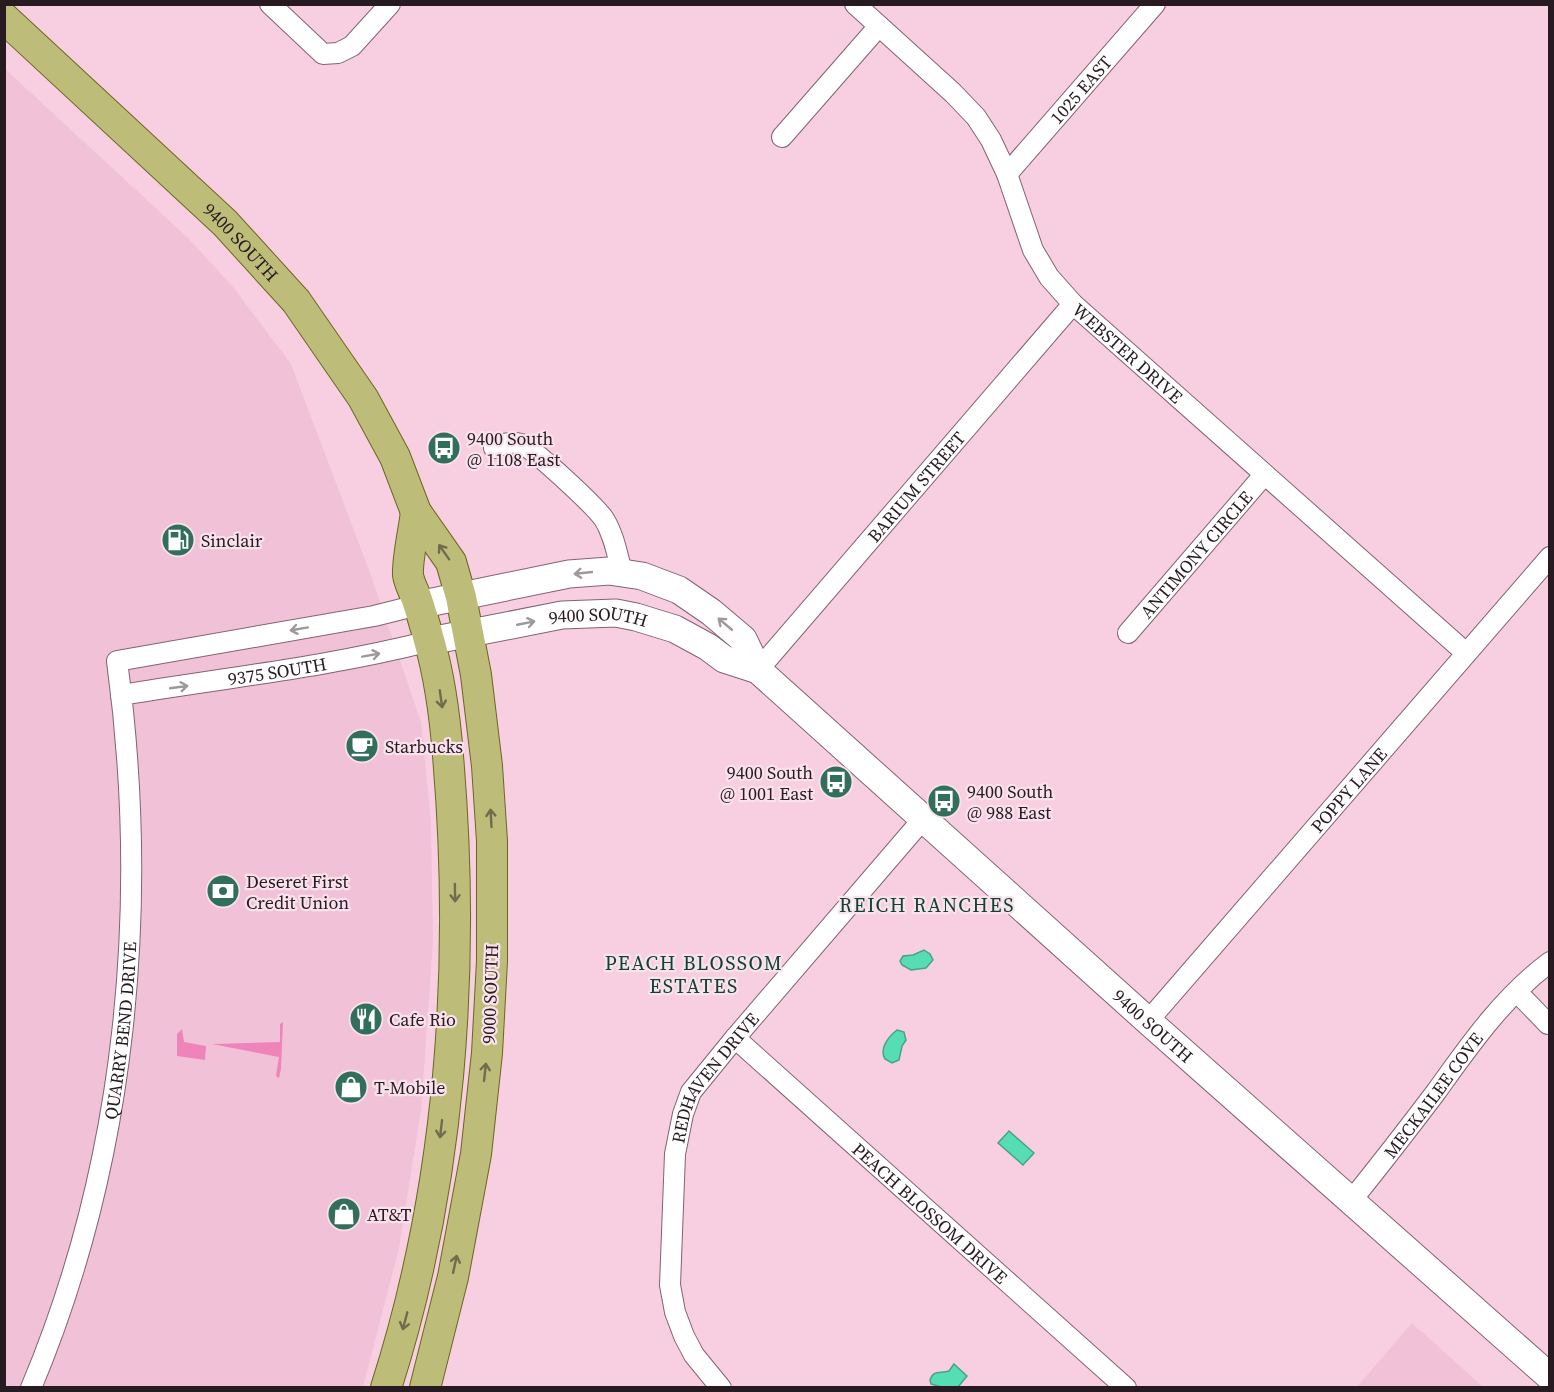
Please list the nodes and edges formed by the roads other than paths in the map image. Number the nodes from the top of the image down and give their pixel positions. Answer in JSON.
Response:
{"nodes":[{"id":1,"x":270,"y":4,"type":"edge"},
{"id":2,"x":390,"y":4,"type":"edge"},
{"id":3,"x":855,"y":4,"type":"edge"},
{"id":4,"x":1155,"y":4,"type":"edge"},
{"id":5,"x":4,"y":18,"type":"edge"},
{"id":6,"x":879,"y":26,"type":"junction"},
{"id":7,"x":782,"y":137,"type":"dead end"},
{"id":8,"x":1007,"y":174,"type":"junction"},
{"id":9,"x":1073,"y":304,"type":"junction"},
{"id":10,"x":494,"y":448,"type":"dead end"},
{"id":11,"x":1264,"y":475,"type":"junction"},
{"id":12,"x":416,"y":512,"type":"junction"},
{"id":13,"x":1550,"y":557,"type":"edge"},
{"id":14,"x":622,"y":572,"type":"junction"},
{"id":15,"x":461,"y":597,"type":"junction"},
{"id":16,"x":418,"y":605,"type":"junction"},
{"id":17,"x":468,"y":633,"type":"junction"},
{"id":18,"x":1128,"y":633,"type":"dead end"},
{"id":19,"x":430,"y":641,"type":"junction"},
{"id":20,"x":1466,"y":653,"type":"junction"},
{"id":21,"x":117,"y":661,"type":"joint"},
{"id":22,"x":758,"y":670,"type":"junction"},
{"id":23,"x":121,"y":695,"type":"junction"},
{"id":24,"x":923,"y":819,"type":"junction"},
{"id":25,"x":1550,"y":962,"type":"edge"},
{"id":26,"x":1517,"y":992,"type":"junction"},
{"id":27,"x":1148,"y":1021,"type":"junction"},
{"id":28,"x":1548,"y":1024,"type":"dead end"},
{"id":29,"x":735,"y":1038,"type":"junction"},
{"id":30,"x":1351,"y":1201,"type":"junction"},
{"id":31,"x":1550,"y":1377,"type":"edge"},
{"id":32,"x":31,"y":1388,"type":"edge"},
{"id":33,"x":386,"y":1388,"type":"edge"},
{"id":34,"x":425,"y":1388,"type":"edge"},
{"id":35,"x":721,"y":1388,"type":"edge"},
{"id":36,"x":1126,"y":1388,"type":"edge"}],
"edges":[{"from":1,"to":2,"type":"street"},
{"from":3,"to":6,"type":"street","name":"WEBSTER DRIVE"},
{"from":4,"to":8,"type":"street","name":"1025 EAST"},
{"from":5,"to":12,"type":"main road","name":"9400 SOUTH"},
{"from":6,"to":7,"type":"street"},
{"from":6,"to":8,"type":"street","name":"WEBSTER DRIVE"},
{"from":8,"to":9,"type":"street","name":"WEBSTER DRIVE"},
{"from":9,"to":11,"type":"street","name":"WEBSTER DRIVE"},
{"from":9,"to":22,"type":"street","name":"BARIUM STREET"},
{"from":10,"to":14,"type":"street"},
{"from":11,"to":18,"type":"street","name":"ANTIMONY CIRCLE"},
{"from":11,"to":20,"type":"street","name":"WEBSTER DRIVE"},
{"from":15,"to":12,"type":"main road","name":"9400 SOUTH","one_way":true},
{"from":12,"to":16,"type":"main road","name":"9400 SOUTH"},
{"from":13,"to":20,"type":"street","name":"POPPY LANE"},
{"from":14,"to":15,"type":"main road","name":"9400 SOUTH","one_way":true},
{"from":22,"to":14,"type":"main road","name":"9400 SOUTH","one_way":true},
{"from":15,"to":16,"type":"main road","name":"9400 SOUTH"},
{"from":15,"to":17,"type":"main road","name":"9000 SOUTH"},
{"from":16,"to":19,"type":"main road","name":"9000 SOUTH"},
{"from":16,"to":21,"type":"street","name":"9375 SOUTH","one_way":true},
{"from":17,"to":19,"type":"main road","name":"9400 SOUTH"},
{"from":17,"to":22,"type":"main road","name":"9400 SOUTH","one_way":true},
{"from":34,"to":17,"type":"main road","name":"9000 SOUTH","one_way":true},
{"from":23,"to":19,"type":"street","name":"9375 SOUTH","one_way":true},
{"from":19,"to":33,"type":"main road","name":"9000 SOUTH","one_way":true},
{"from":20,"to":27,"type":"street","name":"POPPY LANE"},
{"from":21,"to":23,"type":"street","name":"QUARRY BEND DRIVE"},
{"from":22,"to":24,"type":"main road","name":"9400 SOUTH"},
{"from":23,"to":32,"type":"street","name":"QUARRY BEND DRIVE"},
{"from":24,"to":27,"type":"main road","name":"9400 SOUTH"},
{"from":24,"to":29,"type":"street","name":"REDHAVEN DRIVE"},
{"from":25,"to":26,"type":"street","name":"MECKAILEE COVE"},
{"from":26,"to":28,"type":"street"},
{"from":26,"to":30,"type":"street","name":"MECKAILEE COVE"},
{"from":27,"to":30,"type":"main road","name":"9400 SOUTH"},
{"from":29,"to":35,"type":"street","name":"REDHAVEN DRIVE"},
{"from":29,"to":36,"type":"street","name":"PEACH BLOSSOM DRIVE"},
{"from":30,"to":31,"type":"main road","name":"9400 SOUTH"}]}
